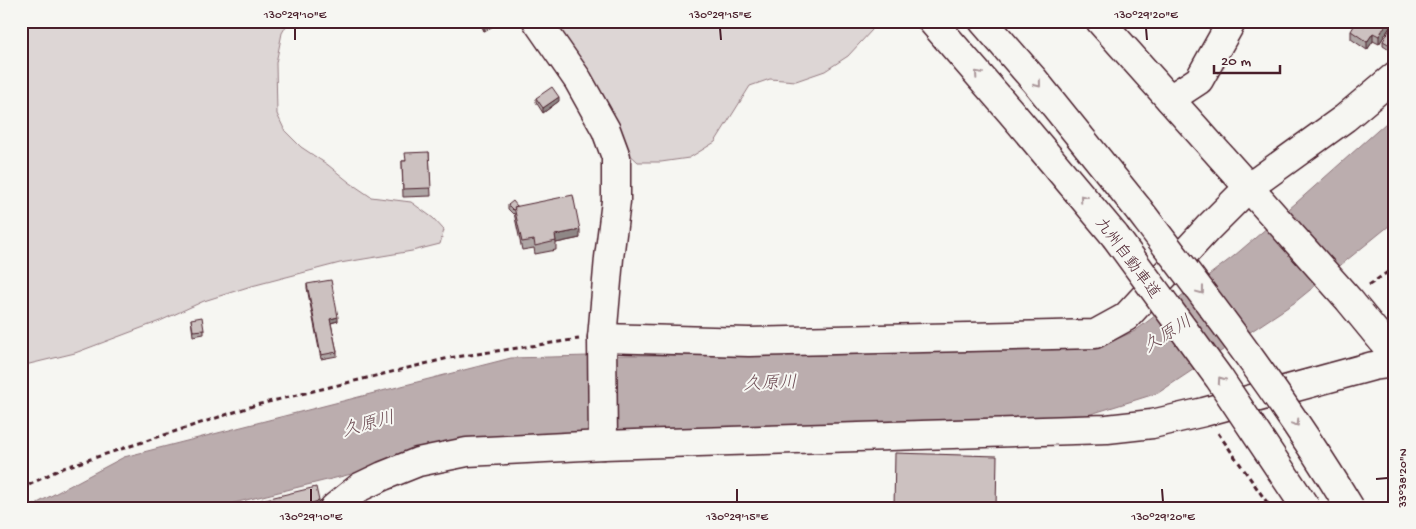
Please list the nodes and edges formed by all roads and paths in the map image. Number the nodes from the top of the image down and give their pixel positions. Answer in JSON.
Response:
{"nodes":[{"id":1,"x":26,"y":21,"type":"edge"},
{"id":2,"x":537,"y":21,"type":"edge"},
{"id":3,"x":932,"y":21,"type":"edge"},
{"id":4,"x":983,"y":21,"type":"edge"},
{"id":5,"x":1100,"y":21,"type":"edge"},
{"id":6,"x":1232,"y":21,"type":"edge"},
{"id":7,"x":21,"y":40,"type":"edge"},
{"id":8,"x":1395,"y":76,"type":"edge"},
{"id":9,"x":1170,"y":99,"type":"junction"},
{"id":10,"x":1248,"y":188,"type":"junction"},
{"id":11,"x":1395,"y":267,"type":"edge"},
{"id":12,"x":1349,"y":300,"type":"junction"},
{"id":13,"x":602,"y":338,"type":"junction"},
{"id":14,"x":1395,"y":356,"type":"edge"},
{"id":15,"x":1395,"y":363,"type":"edge"},
{"id":16,"x":1204,"y":412,"type":"junction"},
{"id":17,"x":604,"y":437,"type":"junction"},
{"id":18,"x":21,"y":489,"type":"edge"},
{"id":19,"x":334,"y":508,"type":"edge"},
{"id":20,"x":1271,"y":508,"type":"edge"},
{"id":21,"x":1306,"y":508,"type":"edge"},
{"id":22,"x":1350,"y":508,"type":"edge"}],
"edges":[{"from":1,"to":7,"type":"path"},
{"from":2,"to":13,"type":"main road"},
{"from":21,"to":3,"type":"main road","name":"九州自動車道","one_way":true,"bridge":true},
{"from":4,"to":22,"type":"main road","one_way":true,"bridge":true},
{"from":5,"to":9,"type":"main road"},
{"from":6,"to":9,"type":"main road"},
{"from":8,"to":10,"type":"main road"},
{"from":9,"to":10,"type":"main road"},
{"from":10,"to":12,"type":"main road"},
{"from":10,"to":13,"type":"main road"},
{"from":11,"to":12,"type":"path"},
{"from":12,"to":14,"type":"main road"},
{"from":13,"to":17,"type":"main road"},
{"from":13,"to":18,"type":"path"},
{"from":15,"to":16,"type":"main road"},
{"from":16,"to":17,"type":"main road"},
{"from":16,"to":20,"type":"path"},
{"from":17,"to":19,"type":"main road"}]}
